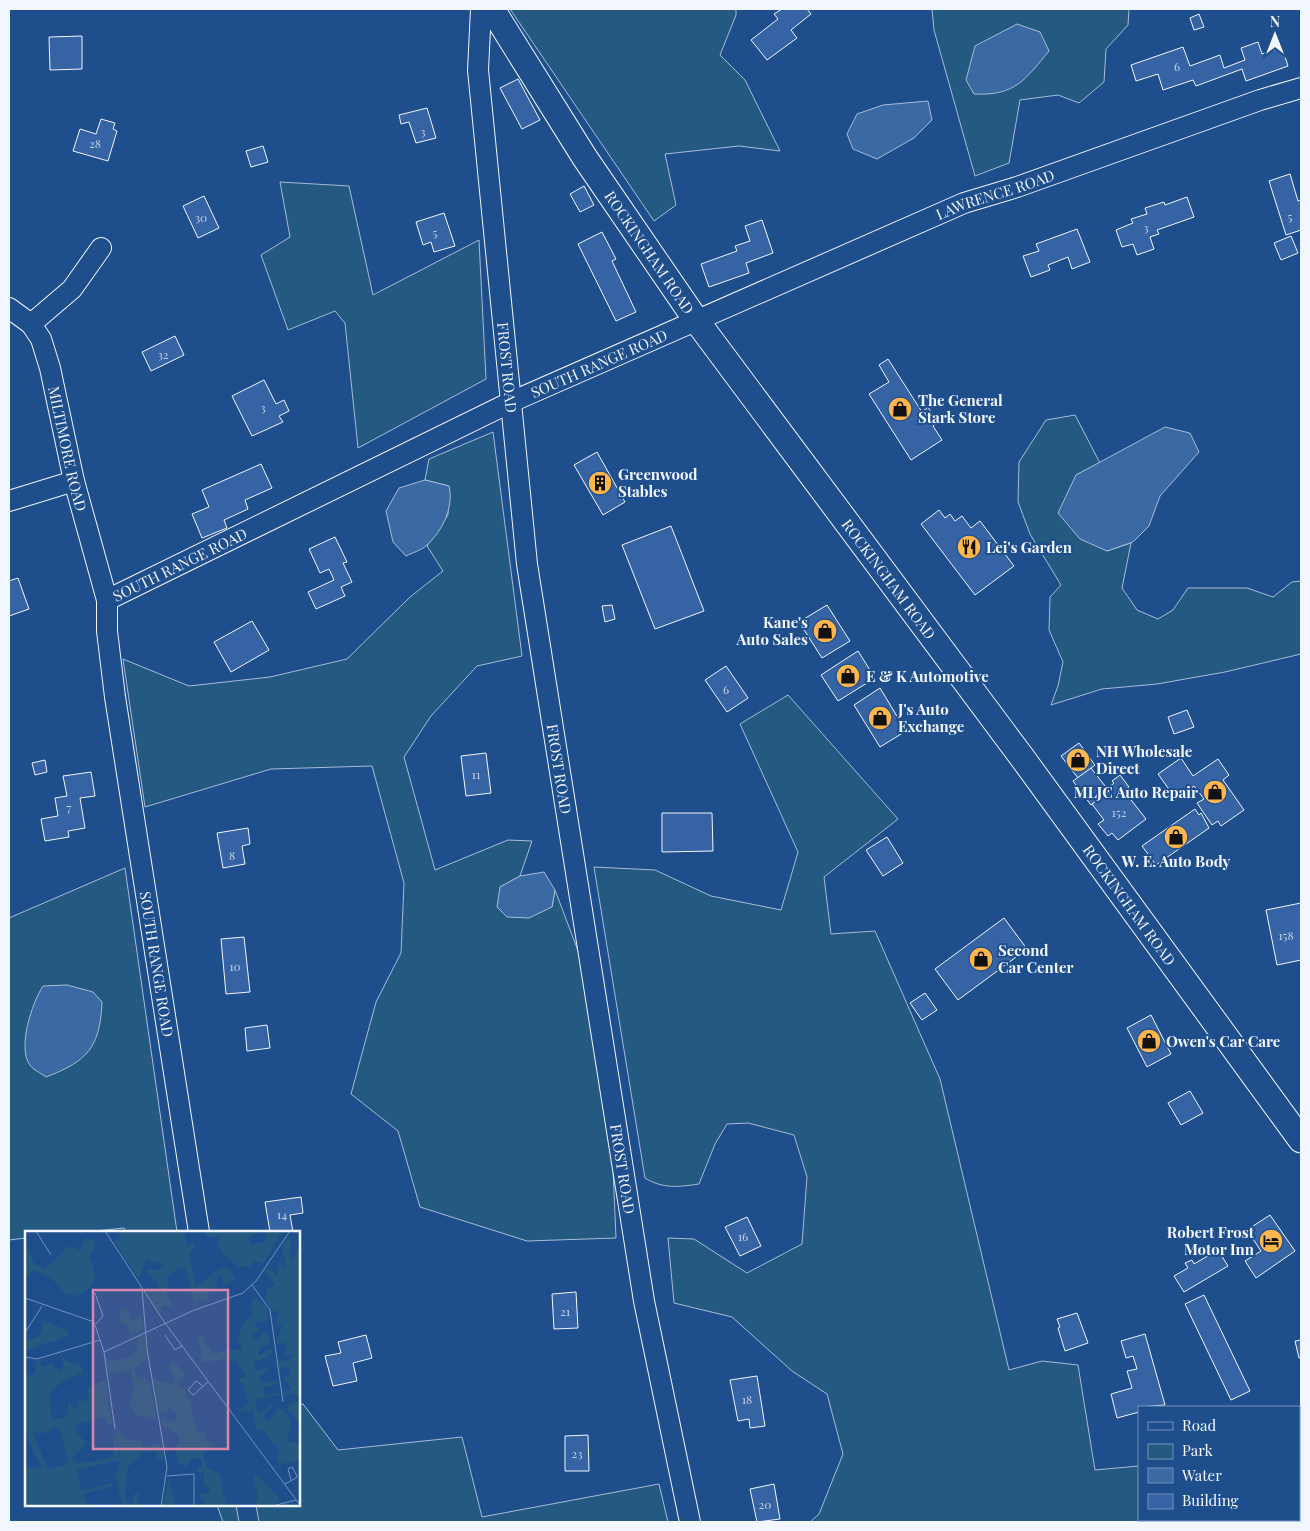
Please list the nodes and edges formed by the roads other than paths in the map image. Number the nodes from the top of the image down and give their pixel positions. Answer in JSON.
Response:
{"nodes":[{"id":1,"x":481,"y":9,"type":"edge"},
{"id":2,"x":492,"y":9,"type":"edge"},
{"id":3,"x":1301,"y":88,"type":"edge"},
{"id":4,"x":101,"y":248,"type":"dead end"},
{"id":5,"x":9,"y":308,"type":"edge"},
{"id":6,"x":696,"y":320,"type":"junction"},
{"id":7,"x":31,"y":324,"type":"junction"},
{"id":8,"x":511,"y":402,"type":"junction"},
{"id":9,"x":74,"y":481,"type":"junction"},
{"id":10,"x":9,"y":501,"type":"edge"},
{"id":11,"x":107,"y":600,"type":"junction"},
{"id":12,"x":1301,"y":1140,"type":"edge"},
{"id":13,"x":200,"y":1231,"type":"edge"},
{"id":14,"x":690,"y":1522,"type":"edge"}],
"edges":[{"from":1,"to":8,"type":"street","name":"FROST ROAD"},
{"from":2,"to":6,"type":"main road","name":"ROCKINGHAM ROAD"},
{"from":3,"to":6,"type":"street","name":"LAWRENCE ROAD"},
{"from":4,"to":7,"type":"street"},
{"from":5,"to":7,"type":"street","name":"MILTIMORE ROAD"},
{"from":6,"to":8,"type":"street","name":"SOUTH RANGE ROAD"},
{"from":6,"to":12,"type":"main road","name":"ROCKINGHAM ROAD"},
{"from":7,"to":9,"type":"street","name":"MILTIMORE ROAD"},
{"from":8,"to":11,"type":"street","name":"SOUTH RANGE ROAD"},
{"from":8,"to":14,"type":"street","name":"FROST ROAD"},
{"from":9,"to":10,"type":"street"},
{"from":9,"to":11,"type":"street","name":"MILTIMORE ROAD"},
{"from":11,"to":13,"type":"street","name":"SOUTH RANGE ROAD"}]}
